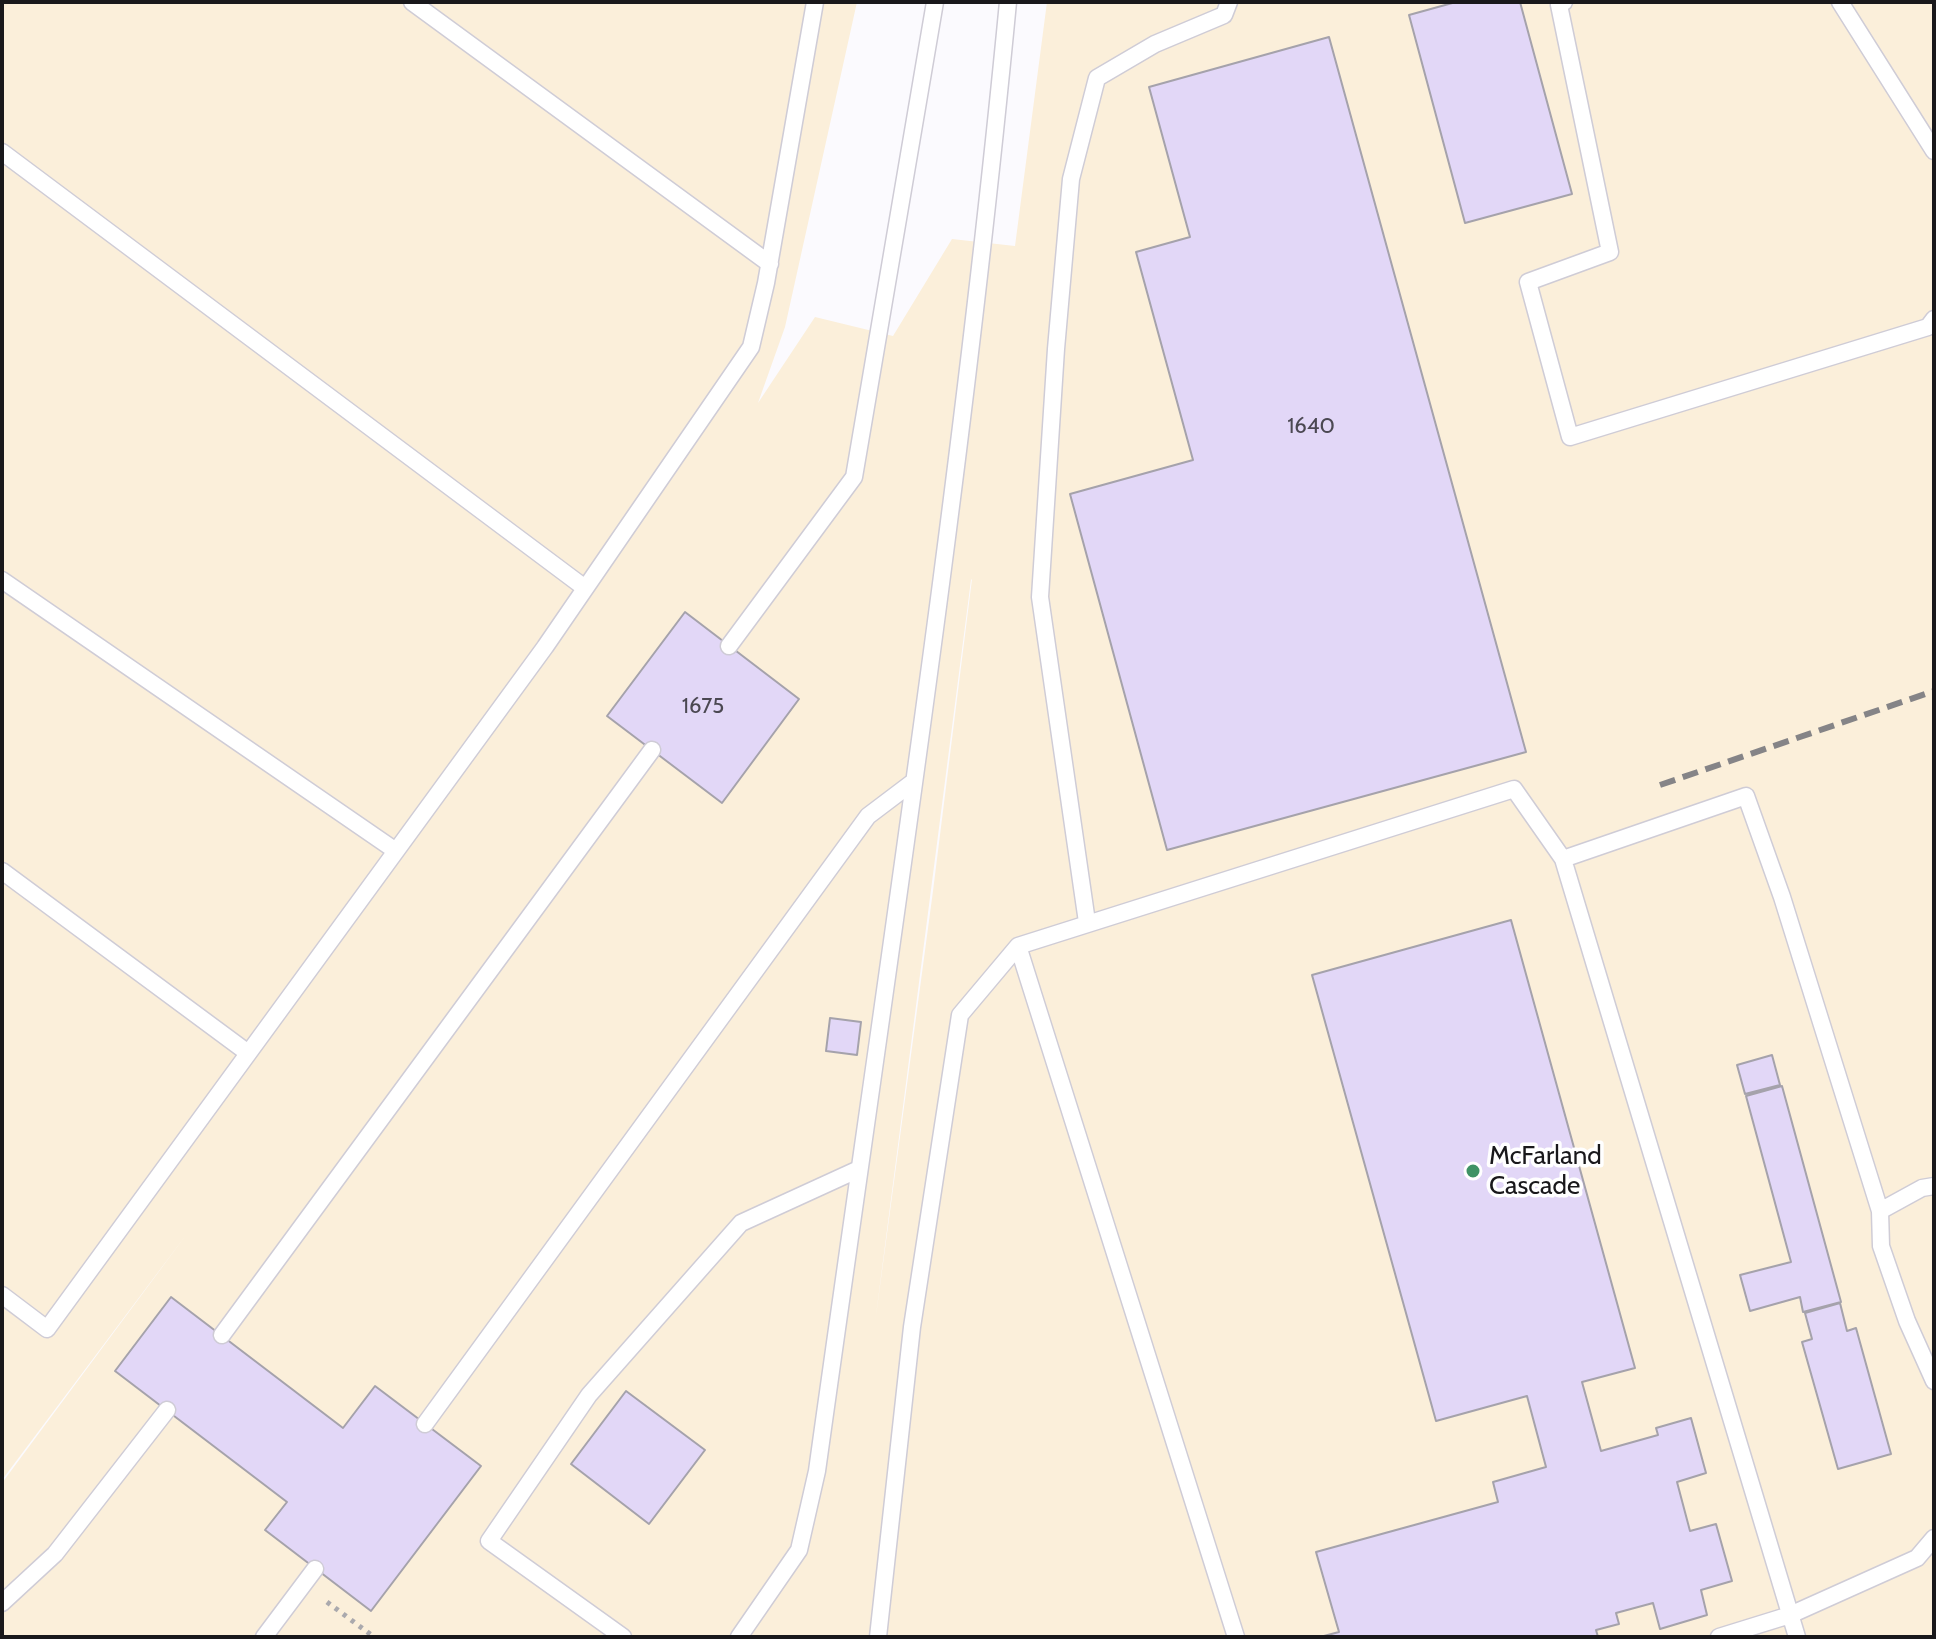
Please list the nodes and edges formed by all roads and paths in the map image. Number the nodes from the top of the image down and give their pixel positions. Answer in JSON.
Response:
{"nodes":[{"id":1,"x":412,"y":2,"type":"edge"},
{"id":2,"x":815,"y":2,"type":"edge"},
{"id":3,"x":935,"y":2,"type":"edge"},
{"id":4,"x":1008,"y":2,"type":"edge"},
{"id":5,"x":1229,"y":2,"type":"edge"},
{"id":6,"x":1564,"y":2,"type":"edge"},
{"id":7,"x":1840,"y":2,"type":"edge"},
{"id":8,"x":1934,"y":151,"type":"edge"},
{"id":9,"x":2,"y":152,"type":"edge"},
{"id":10,"x":770,"y":264,"type":"junction"},
{"id":11,"x":1934,"y":319,"type":"edge"},
{"id":12,"x":2,"y":580,"type":"edge"},
{"id":13,"x":585,"y":588,"type":"junction"},
{"id":14,"x":729,"y":646,"type":"dead end"},
{"id":15,"x":652,"y":750,"type":"dead end"},
{"id":16,"x":913,"y":782,"type":"junction"},
{"id":17,"x":396,"y":851,"type":"junction"},
{"id":18,"x":1563,"y":859,"type":"junction"},
{"id":19,"x":2,"y":871,"type":"edge"},
{"id":20,"x":1087,"y":922,"type":"junction"},
{"id":21,"x":1018,"y":946,"type":"junction"},
{"id":22,"x":248,"y":1053,"type":"junction"},
{"id":23,"x":859,"y":1169,"type":"junction"},
{"id":24,"x":1934,"y":1186,"type":"edge"},
{"id":25,"x":1880,"y":1211,"type":"junction"},
{"id":26,"x":2,"y":1295,"type":"edge"},
{"id":27,"x":222,"y":1335,"type":"dead end"},
{"id":28,"x":1934,"y":1381,"type":"edge"},
{"id":29,"x":167,"y":1410,"type":"dead end"},
{"id":30,"x":425,"y":1424,"type":"dead end"},
{"id":31,"x":1934,"y":1538,"type":"edge"},
{"id":32,"x":315,"y":1569,"type":"dead end"},
{"id":33,"x":304,"y":1585,"type":"junction"},
{"id":34,"x":2,"y":1603,"type":"edge"},
{"id":35,"x":1790,"y":1615,"type":"junction"},
{"id":36,"x":269,"y":1635,"type":"edge"},
{"id":37,"x":374,"y":1637,"type":"edge"},
{"id":38,"x":623,"y":1637,"type":"edge"},
{"id":39,"x":739,"y":1637,"type":"edge"},
{"id":40,"x":878,"y":1637,"type":"edge"},
{"id":41,"x":1236,"y":1637,"type":"edge"},
{"id":42,"x":1719,"y":1637,"type":"edge"},
{"id":43,"x":1797,"y":1637,"type":"edge"}],
"edges":[{"from":1,"to":10,"type":"lane"},
{"from":2,"to":10,"type":"lane"},
{"from":3,"to":14,"type":"lane"},
{"from":4,"to":16,"type":"lane"},
{"from":5,"to":20,"type":"lane"},
{"from":6,"to":11,"type":"lane"},
{"from":7,"to":8,"type":"lane"},
{"from":9,"to":13,"type":"lane"},
{"from":10,"to":13,"type":"lane"},
{"from":12,"to":17,"type":"lane"},
{"from":13,"to":17,"type":"lane"},
{"from":15,"to":27,"type":"lane"},
{"from":16,"to":23,"type":"lane"},
{"from":16,"to":30,"type":"lane"},
{"from":17,"to":22,"type":"lane"},
{"from":18,"to":20,"type":"lane"},
{"from":18,"to":25,"type":"lane"},
{"from":18,"to":35,"type":"lane"},
{"from":19,"to":22,"type":"lane"},
{"from":20,"to":21,"type":"lane"},
{"from":21,"to":40,"type":"lane"},
{"from":21,"to":41,"type":"lane"},
{"from":22,"to":26,"type":"lane"},
{"from":23,"to":38,"type":"lane"},
{"from":23,"to":39,"type":"lane"},
{"from":24,"to":25,"type":"lane"},
{"from":25,"to":28,"type":"lane"},
{"from":29,"to":34,"type":"lane"},
{"from":31,"to":35,"type":"lane"},
{"from":32,"to":33,"type":"lane"},
{"from":33,"to":36,"type":"lane"},
{"from":33,"to":37,"type":"path"},
{"from":35,"to":42,"type":"lane"},
{"from":35,"to":43,"type":"lane"}]}
